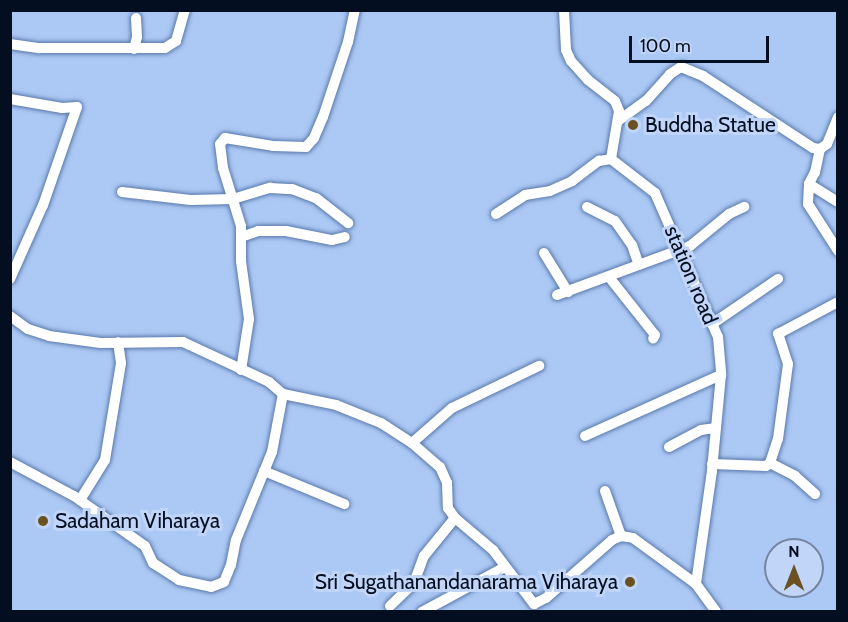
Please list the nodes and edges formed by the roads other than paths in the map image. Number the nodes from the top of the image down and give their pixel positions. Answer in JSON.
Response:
{"nodes":[{"id":1,"x":186,"y":10,"type":"edge"},
{"id":2,"x":355,"y":10,"type":"edge"},
{"id":3,"x":564,"y":10,"type":"edge"},
{"id":4,"x":136,"y":18,"type":"dead end"},
{"id":5,"x":10,"y":44,"type":"edge"},
{"id":6,"x":134,"y":49,"type":"junction"},
{"id":7,"x":10,"y":99,"type":"edge"},
{"id":8,"x":837,"y":117,"type":"edge"},
{"id":9,"x":618,"y":121,"type":"junction"},
{"id":10,"x":820,"y":149,"type":"junction"},
{"id":11,"x":611,"y":159,"type":"junction"},
{"id":12,"x":809,"y":184,"type":"junction"},
{"id":13,"x":122,"y":192,"type":"dead end"},
{"id":14,"x":233,"y":199,"type":"junction"},
{"id":15,"x":837,"y":202,"type":"edge"},
{"id":16,"x":587,"y":207,"type":"dead end"},
{"id":17,"x":744,"y":207,"type":"dead end"},
{"id":18,"x":496,"y":214,"type":"dead end"},
{"id":19,"x":348,"y":223,"type":"dead end"},
{"id":20,"x":241,"y":237,"type":"junction"},
{"id":21,"x":345,"y":237,"type":"dead end"},
{"id":22,"x":679,"y":251,"type":"junction"},
{"id":23,"x":837,"y":251,"type":"edge"},
{"id":24,"x":544,"y":253,"type":"dead end"},
{"id":25,"x":639,"y":265,"type":"junction"},
{"id":26,"x":609,"y":277,"type":"junction"},
{"id":27,"x":10,"y":279,"type":"edge"},
{"id":28,"x":778,"y":279,"type":"dead end"},
{"id":29,"x":837,"y":302,"type":"edge"},
{"id":30,"x":10,"y":316,"type":"edge"},
{"id":31,"x":712,"y":324,"type":"junction"},
{"id":32,"x":653,"y":339,"type":"dead end"},
{"id":33,"x":118,"y":342,"type":"junction"},
{"id":34,"x":539,"y":366,"type":"dead end"},
{"id":35,"x":241,"y":370,"type":"junction"},
{"id":36,"x":721,"y":375,"type":"junction"},
{"id":37,"x":283,"y":394,"type":"junction"},
{"id":38,"x":716,"y":428,"type":"junction"},
{"id":39,"x":585,"y":436,"type":"dead end"},
{"id":40,"x":412,"y":443,"type":"junction"},
{"id":41,"x":669,"y":447,"type":"dead end"},
{"id":42,"x":10,"y":462,"type":"edge"},
{"id":43,"x":770,"y":463,"type":"junction"},
{"id":44,"x":712,"y":464,"type":"junction"},
{"id":45,"x":264,"y":471,"type":"junction"},
{"id":46,"x":605,"y":491,"type":"dead end"},
{"id":47,"x":815,"y":494,"type":"dead end"},
{"id":48,"x":77,"y":498,"type":"junction"},
{"id":49,"x":344,"y":504,"type":"dead end"},
{"id":50,"x":455,"y":518,"type":"junction"},
{"id":51,"x":621,"y":536,"type":"junction"},
{"id":52,"x":506,"y":567,"type":"junction"},
{"id":53,"x":696,"y":584,"type":"junction"},
{"id":54,"x":390,"y":606,"type":"dead end"},
{"id":55,"x":531,"y":608,"type":"edge"},
{"id":56,"x":422,"y":612,"type":"edge"},
{"id":57,"x":716,"y":612,"type":"edge"}],
"edges":[{"from":1,"to":6,"type":"street"},
{"from":2,"to":14,"type":"street"},
{"from":3,"to":9,"type":"street"},
{"from":4,"to":6,"type":"street"},
{"from":5,"to":6,"type":"street"},
{"from":7,"to":27,"type":"street"},
{"from":8,"to":10,"type":"street"},
{"from":9,"to":10,"type":"street"},
{"from":9,"to":11,"type":"street"},
{"from":10,"to":12,"type":"street"},
{"from":11,"to":18,"type":"street"},
{"from":11,"to":22,"type":"street","name":"station road"},
{"from":12,"to":15,"type":"street"},
{"from":12,"to":23,"type":"street"},
{"from":13,"to":14,"type":"street"},
{"from":14,"to":19,"type":"street"},
{"from":14,"to":20,"type":"street"},
{"from":16,"to":25,"type":"street"},
{"from":17,"to":22,"type":"street"},
{"from":20,"to":21,"type":"street"},
{"from":20,"to":35,"type":"street"},
{"from":22,"to":25,"type":"street"},
{"from":22,"to":31,"type":"street","name":"station road"},
{"from":24,"to":26,"type":"street"},
{"from":25,"to":26,"type":"street"},
{"from":26,"to":32,"type":"street"},
{"from":28,"to":31,"type":"street"},
{"from":29,"to":43,"type":"street"},
{"from":30,"to":33,"type":"street"},
{"from":31,"to":36,"type":"street","name":"station road"},
{"from":33,"to":35,"type":"street"},
{"from":33,"to":48,"type":"street"},
{"from":34,"to":40,"type":"street"},
{"from":35,"to":37,"type":"street"},
{"from":36,"to":38,"type":"street","name":"station road"},
{"from":36,"to":39,"type":"street"},
{"from":37,"to":40,"type":"street"},
{"from":37,"to":45,"type":"street"},
{"from":38,"to":41,"type":"street"},
{"from":38,"to":44,"type":"street","name":"station road"},
{"from":40,"to":50,"type":"street"},
{"from":42,"to":48,"type":"street"},
{"from":43,"to":44,"type":"street"},
{"from":43,"to":47,"type":"street"},
{"from":44,"to":53,"type":"street","name":"station road"},
{"from":45,"to":48,"type":"street"},
{"from":45,"to":49,"type":"street"},
{"from":46,"to":51,"type":"street"},
{"from":50,"to":52,"type":"street"},
{"from":50,"to":54,"type":"street"},
{"from":51,"to":53,"type":"street"},
{"from":51,"to":55,"type":"street"},
{"from":52,"to":55,"type":"street"},
{"from":52,"to":56,"type":"street"},
{"from":53,"to":57,"type":"street"}]}
